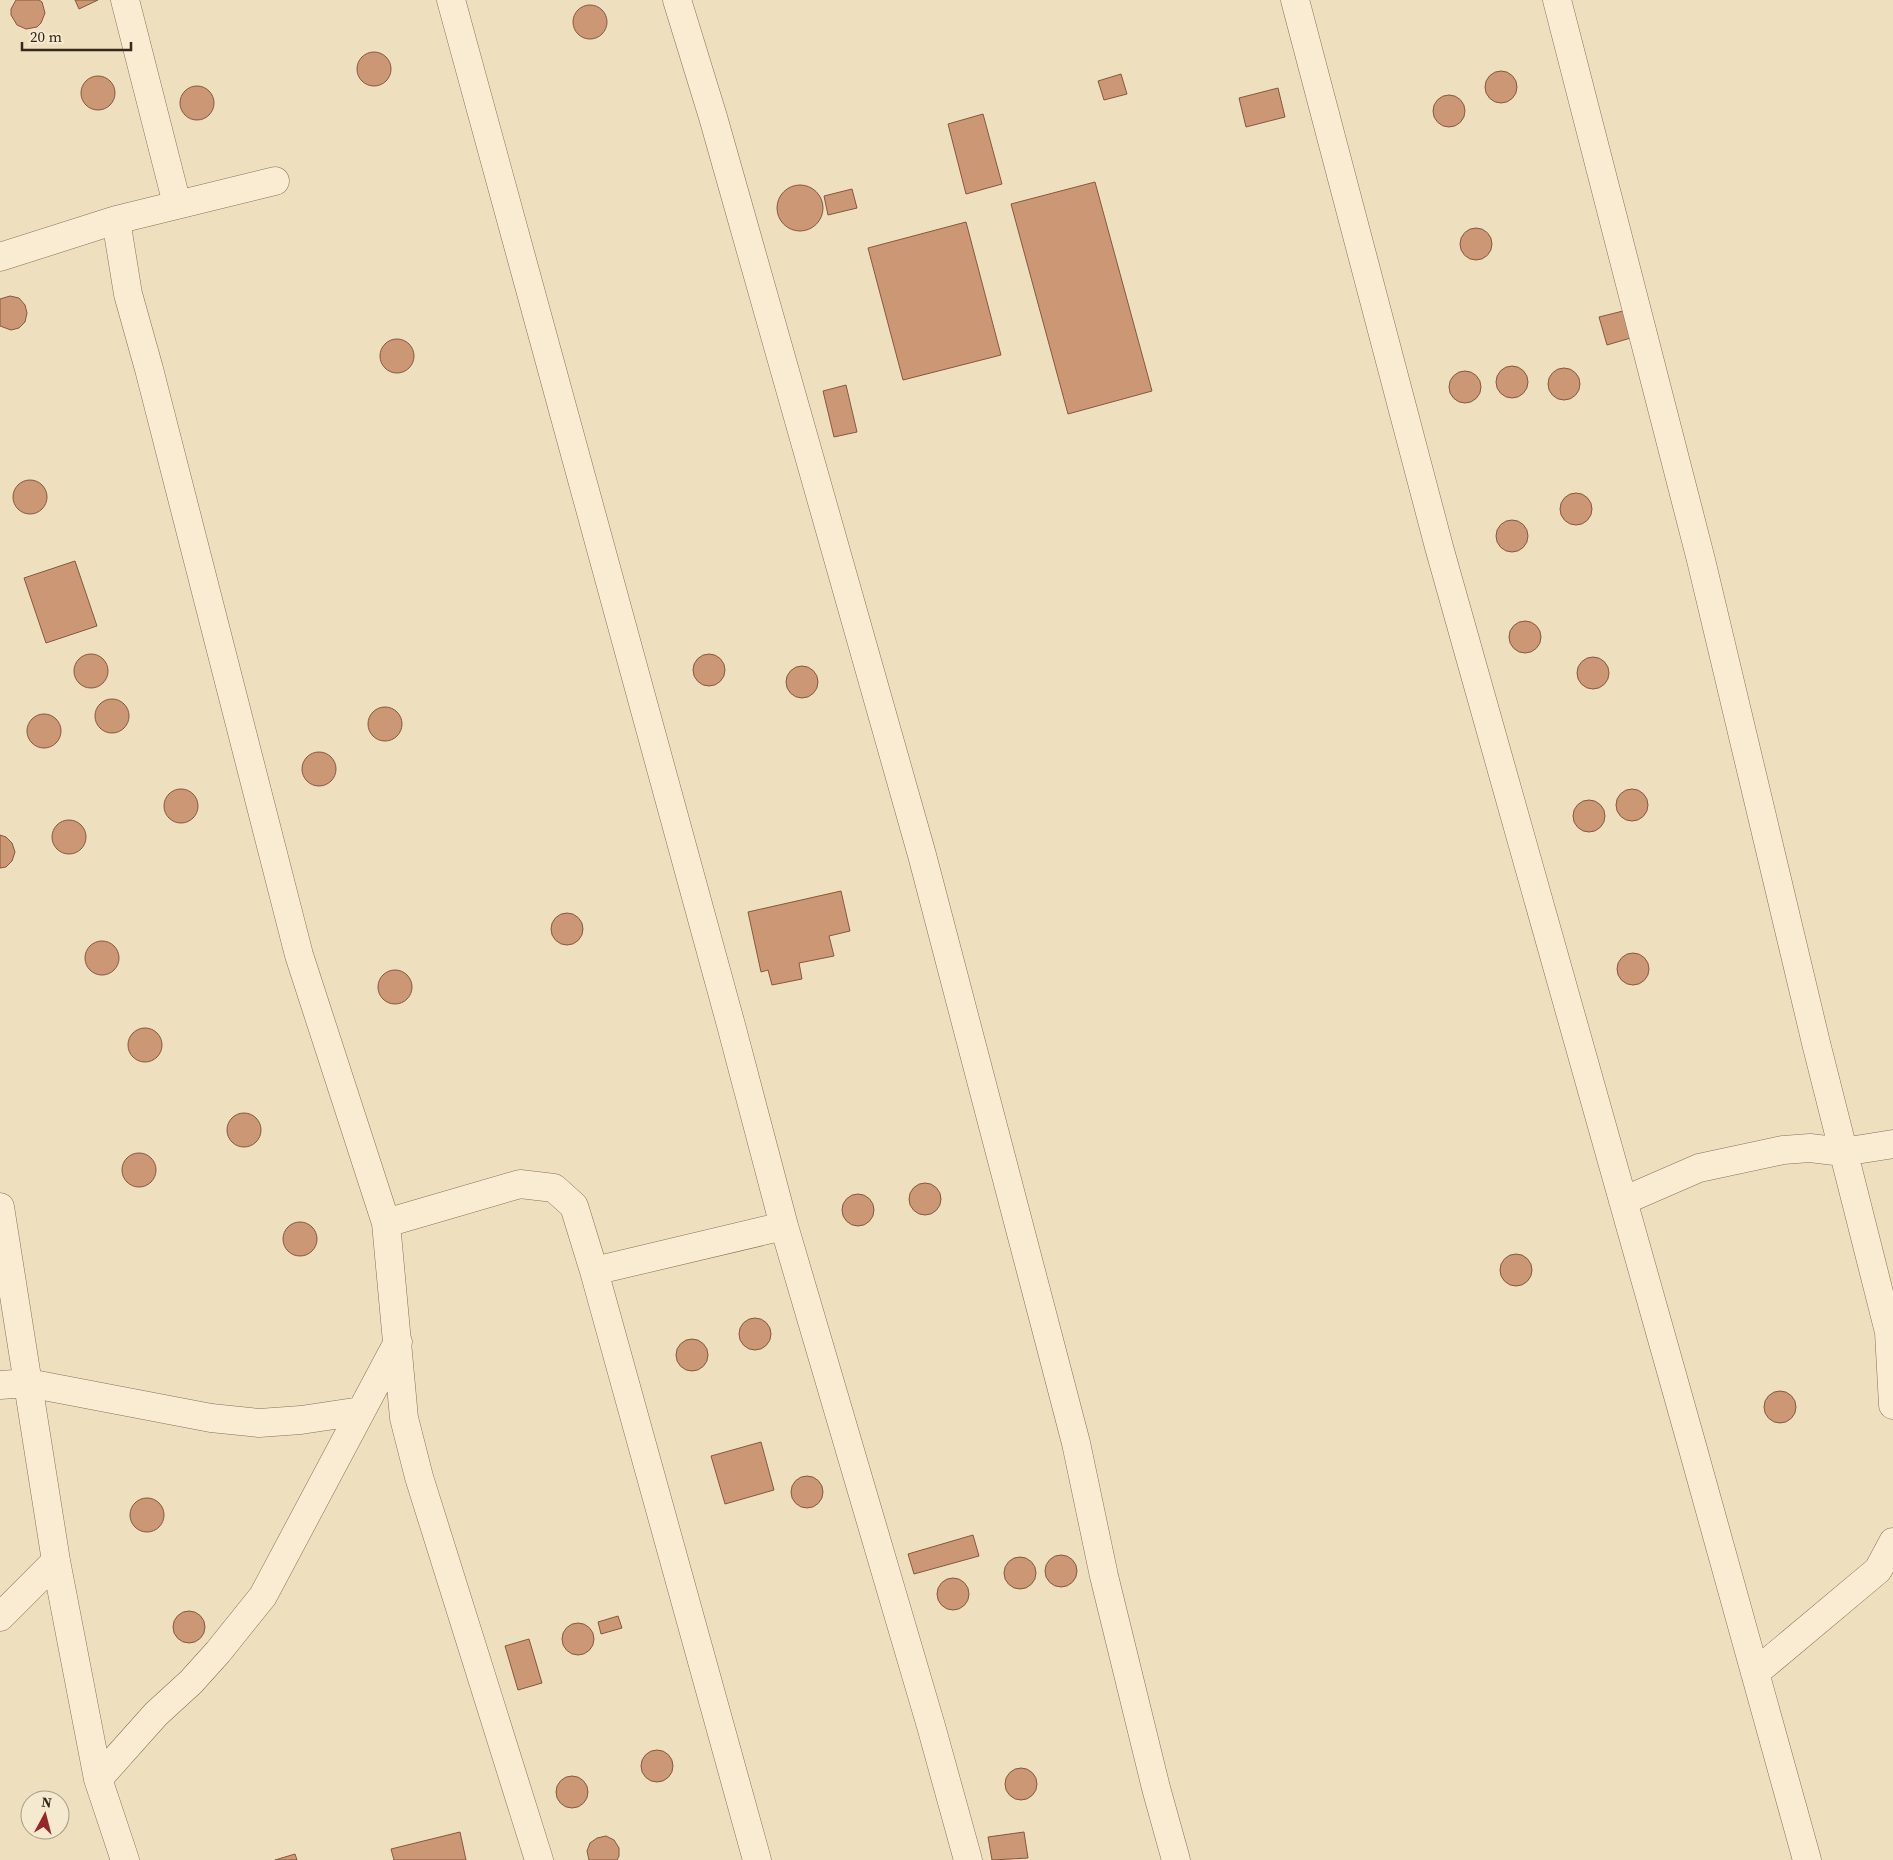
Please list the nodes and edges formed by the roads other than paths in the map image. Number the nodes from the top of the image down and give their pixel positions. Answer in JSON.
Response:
{"nodes":[{"id":1,"x":125,"y":0,"type":"edge"},
{"id":2,"x":451,"y":0,"type":"edge"},
{"id":3,"x":677,"y":0,"type":"edge"},
{"id":4,"x":1295,"y":0,"type":"edge"},
{"id":5,"x":1557,"y":0,"type":"edge"},
{"id":6,"x":275,"y":181,"type":"dead end"},
{"id":7,"x":177,"y":204,"type":"junction"},
{"id":8,"x":116,"y":220,"type":"junction"},
{"id":9,"x":0,"y":257,"type":"edge"},
{"id":10,"x":1893,"y":1144,"type":"edge"},
{"id":11,"x":1843,"y":1152,"type":"junction"},
{"id":12,"x":1623,"y":1201,"type":"junction"},
{"id":13,"x":0,"y":1207,"type":"edge"},
{"id":14,"x":386,"y":1223,"type":"junction"},
{"id":15,"x":784,"y":1226,"type":"junction"},
{"id":16,"x":594,"y":1271,"type":"junction"},
{"id":17,"x":398,"y":1342,"type":"junction"},
{"id":18,"x":28,"y":1383,"type":"junction"},
{"id":19,"x":0,"y":1385,"type":"edge"},
{"id":20,"x":1893,"y":1405,"type":"edge"},
{"id":21,"x":361,"y":1411,"type":"junction"},
{"id":22,"x":1893,"y":1542,"type":"edge"},
{"id":23,"x":56,"y":1561,"type":"junction"},
{"id":24,"x":0,"y":1617,"type":"edge"},
{"id":25,"x":1755,"y":1673,"type":"junction"},
{"id":26,"x":98,"y":1780,"type":"junction"},
{"id":27,"x":124,"y":1860,"type":"edge"},
{"id":28,"x":539,"y":1860,"type":"edge"},
{"id":29,"x":757,"y":1860,"type":"edge"},
{"id":30,"x":968,"y":1860,"type":"edge"},
{"id":31,"x":1176,"y":1860,"type":"edge"},
{"id":32,"x":1807,"y":1860,"type":"edge"}],
"edges":[{"from":1,"to":7,"type":"street"},
{"from":2,"to":15,"type":"street"},
{"from":3,"to":31,"type":"street"},
{"from":4,"to":12,"type":"street"},
{"from":5,"to":11,"type":"street"},
{"from":6,"to":7,"type":"street"},
{"from":7,"to":8,"type":"street"},
{"from":8,"to":9,"type":"street"},
{"from":8,"to":14,"type":"street"},
{"from":10,"to":11,"type":"street"},
{"from":11,"to":12,"type":"street"},
{"from":11,"to":20,"type":"street"},
{"from":12,"to":25,"type":"street"},
{"from":13,"to":18,"type":"street"},
{"from":14,"to":16,"type":"street"},
{"from":14,"to":17,"type":"street"},
{"from":15,"to":16,"type":"street"},
{"from":15,"to":30,"type":"street"},
{"from":16,"to":29,"type":"street"},
{"from":17,"to":21,"type":"street"},
{"from":17,"to":28,"type":"street"},
{"from":18,"to":19,"type":"street"},
{"from":18,"to":21,"type":"street"},
{"from":18,"to":23,"type":"street"},
{"from":21,"to":26,"type":"street"},
{"from":22,"to":25,"type":"street"},
{"from":23,"to":24,"type":"street"},
{"from":23,"to":26,"type":"street"},
{"from":25,"to":32,"type":"street"},
{"from":26,"to":27,"type":"street"}]}
